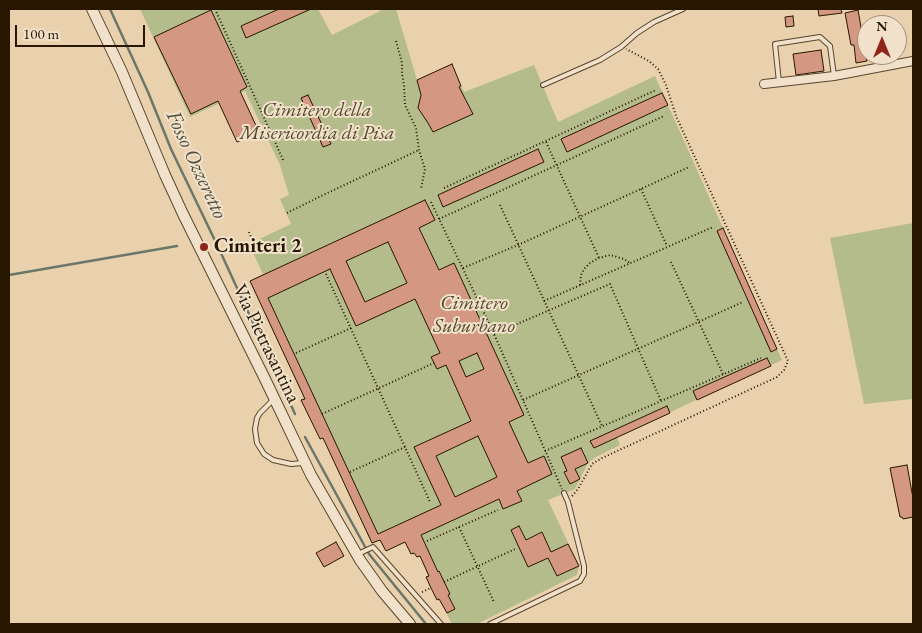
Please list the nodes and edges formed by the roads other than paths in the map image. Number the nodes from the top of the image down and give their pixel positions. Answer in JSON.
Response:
{"nodes":[{"id":1,"x":92,"y":9,"type":"edge"},
{"id":2,"x":683,"y":9,"type":"edge"},
{"id":3,"x":913,"y":61,"type":"edge"},
{"id":4,"x":834,"y":76,"type":"junction"},
{"id":5,"x":780,"y":82,"type":"junction"},
{"id":6,"x":764,"y":84,"type":"dead end"},
{"id":7,"x":543,"y":85,"type":"dead end"},
{"id":8,"x":274,"y":398,"type":"junction"},
{"id":9,"x":305,"y":462,"type":"junction"},
{"id":10,"x":564,"y":493,"type":"road end"},
{"id":11,"x":359,"y":554,"type":"junction"},
{"id":12,"x":410,"y":624,"type":"edge"},
{"id":13,"x":441,"y":624,"type":"edge"},
{"id":14,"x":490,"y":624,"type":"edge"}],
"edges":[{"from":1,"to":8,"type":"street","name":"Via Pietrasantina"},
{"from":2,"to":7,"type":"lane"},
{"from":3,"to":4,"type":"street"},
{"from":4,"to":5,"type":"street"},
{"from":4,"to":5,"type":"lane"},
{"from":5,"to":6,"type":"street"},
{"from":8,"to":9,"type":"street","name":"Via Pietrasantina"},
{"from":8,"to":9,"type":"lane"},
{"from":9,"to":11,"type":"street","name":"Via Pietrasantina"},
{"from":10,"to":14,"type":"lane"},
{"from":11,"to":12,"type":"street","name":"Via Pietrasantina"},
{"from":11,"to":13,"type":"lane"}]}
